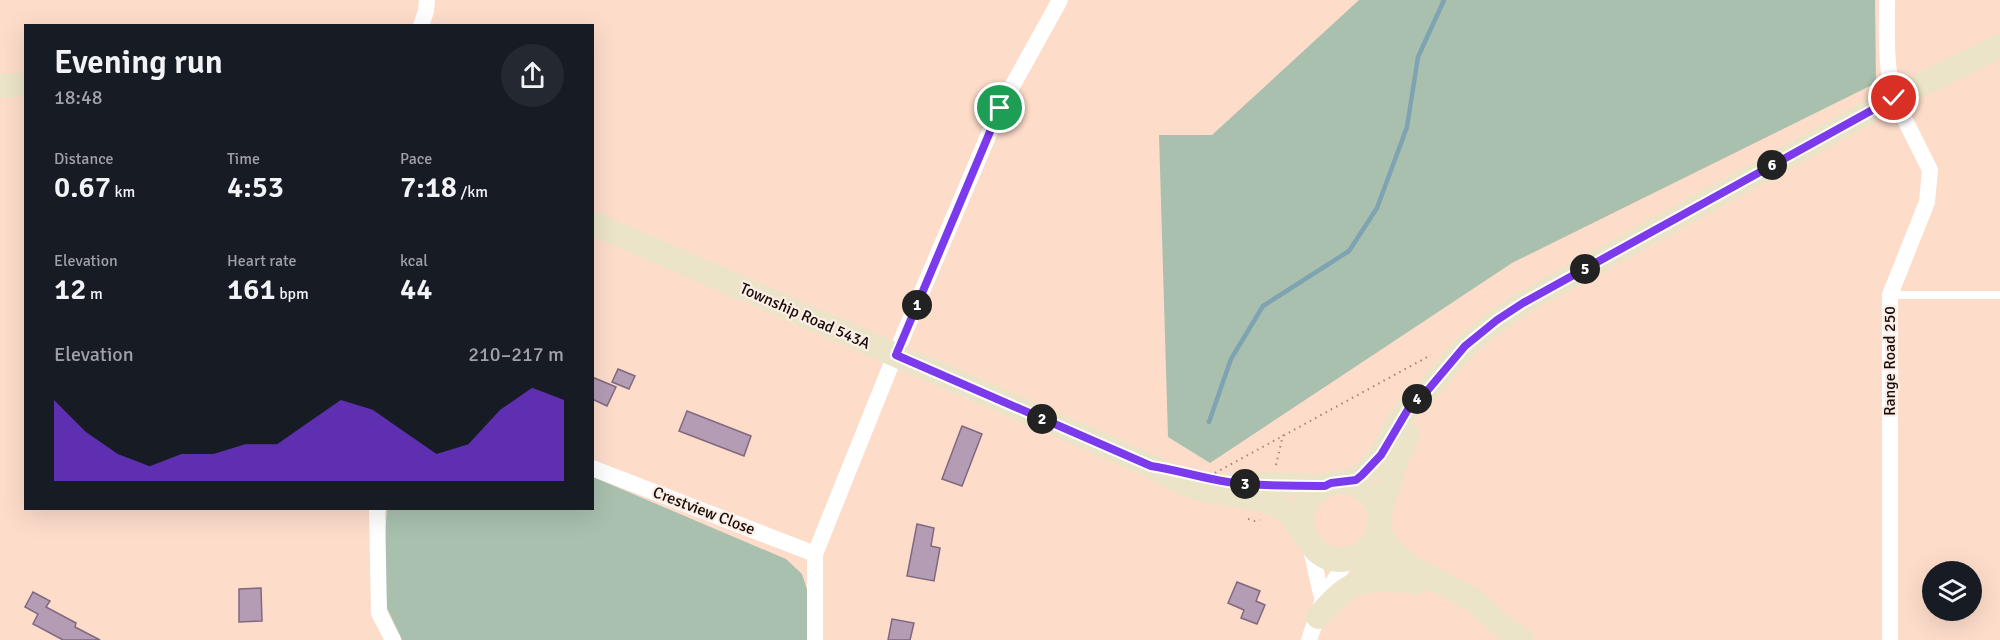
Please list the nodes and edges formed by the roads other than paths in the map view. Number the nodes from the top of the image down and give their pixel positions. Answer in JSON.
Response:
{"nodes":[{"id":1,"x":427,"y":0,"type":"edge"},
{"id":2,"x":1060,"y":0,"type":"edge"},
{"id":3,"x":1887,"y":0,"type":"edge"},
{"id":4,"x":422,"y":24,"type":"edge"},
{"id":5,"x":2000,"y":46,"type":"edge"},
{"id":6,"x":24,"y":84,"type":"edge"},
{"id":7,"x":0,"y":86,"type":"edge"},
{"id":8,"x":1894,"y":98,"type":"junction"},
{"id":9,"x":594,"y":224,"type":"edge"},
{"id":10,"x":1890,"y":295,"type":"junction"},
{"id":11,"x":2000,"y":295,"type":"edge"},
{"id":12,"x":896,"y":355,"type":"junction"},
{"id":13,"x":1427,"y":391,"type":"junction"},
{"id":14,"x":1151,"y":466,"type":"junction"},
{"id":15,"x":594,"y":469,"type":"edge"},
{"id":16,"x":1334,"y":484,"type":"junction"},
{"id":17,"x":377,"y":510,"type":"edge"},
{"id":18,"x":1378,"y":521,"type":"junction"},
{"id":19,"x":1306,"y":538,"type":"junction"},
{"id":20,"x":815,"y":554,"type":"junction"},
{"id":21,"x":1351,"y":557,"type":"junction"},
{"id":22,"x":1414,"y":582,"type":"junction"},
{"id":23,"x":1321,"y":608,"type":"junction"},
{"id":24,"x":1497,"y":622,"type":"junction"},
{"id":25,"x":393,"y":640,"type":"edge"},
{"id":26,"x":815,"y":640,"type":"edge"},
{"id":27,"x":1309,"y":640,"type":"edge"},
{"id":28,"x":1522,"y":640,"type":"edge"},
{"id":29,"x":1890,"y":640,"type":"edge"}],
"edges":[{"from":1,"to":4,"type":"street"},
{"from":2,"to":12,"type":"street"},
{"from":3,"to":8,"type":"street","name":"Range Road 250"},
{"from":5,"to":8,"type":"main road"},
{"from":6,"to":7,"type":"main road"},
{"from":8,"to":10,"type":"street","name":"Range Road 250"},
{"from":8,"to":13,"type":"main road"},
{"from":9,"to":12,"type":"main road","name":"Township Road 543A"},
{"from":10,"to":11,"type":"lane"},
{"from":10,"to":29,"type":"street","name":"Range Road 250"},
{"from":12,"to":14,"type":"main road","name":"Township Road 543A"},
{"from":12,"to":20,"type":"street"},
{"from":13,"to":16,"type":"main road"},
{"from":13,"to":18,"type":"main road"},
{"from":14,"to":16,"type":"main road","name":"Township Road 543A"},
{"from":14,"to":19,"type":"main road","name":"Township Road 543A"},
{"from":15,"to":20,"type":"street","name":"Crestview Close"},
{"from":16,"to":18,"type":"main road","name":"Township Road 543A"},
{"from":16,"to":19,"type":"main road"},
{"from":17,"to":25,"type":"street"},
{"from":18,"to":21,"type":"main road"},
{"from":18,"to":24,"type":"main road","name":"Township Road 543A"},
{"from":19,"to":21,"type":"main road","name":"Township Road 543A"},
{"from":19,"to":23,"type":"street"},
{"from":20,"to":26,"type":"street"},
{"from":21,"to":22,"type":"main road","name":"Township Road 543A"},
{"from":21,"to":23,"type":"street"},
{"from":22,"to":23,"type":"main road"},
{"from":22,"to":24,"type":"main road","name":"Township Road 543A"},
{"from":23,"to":27,"type":"street"},
{"from":24,"to":28,"type":"main road","name":"Township Road 543A"}]}
